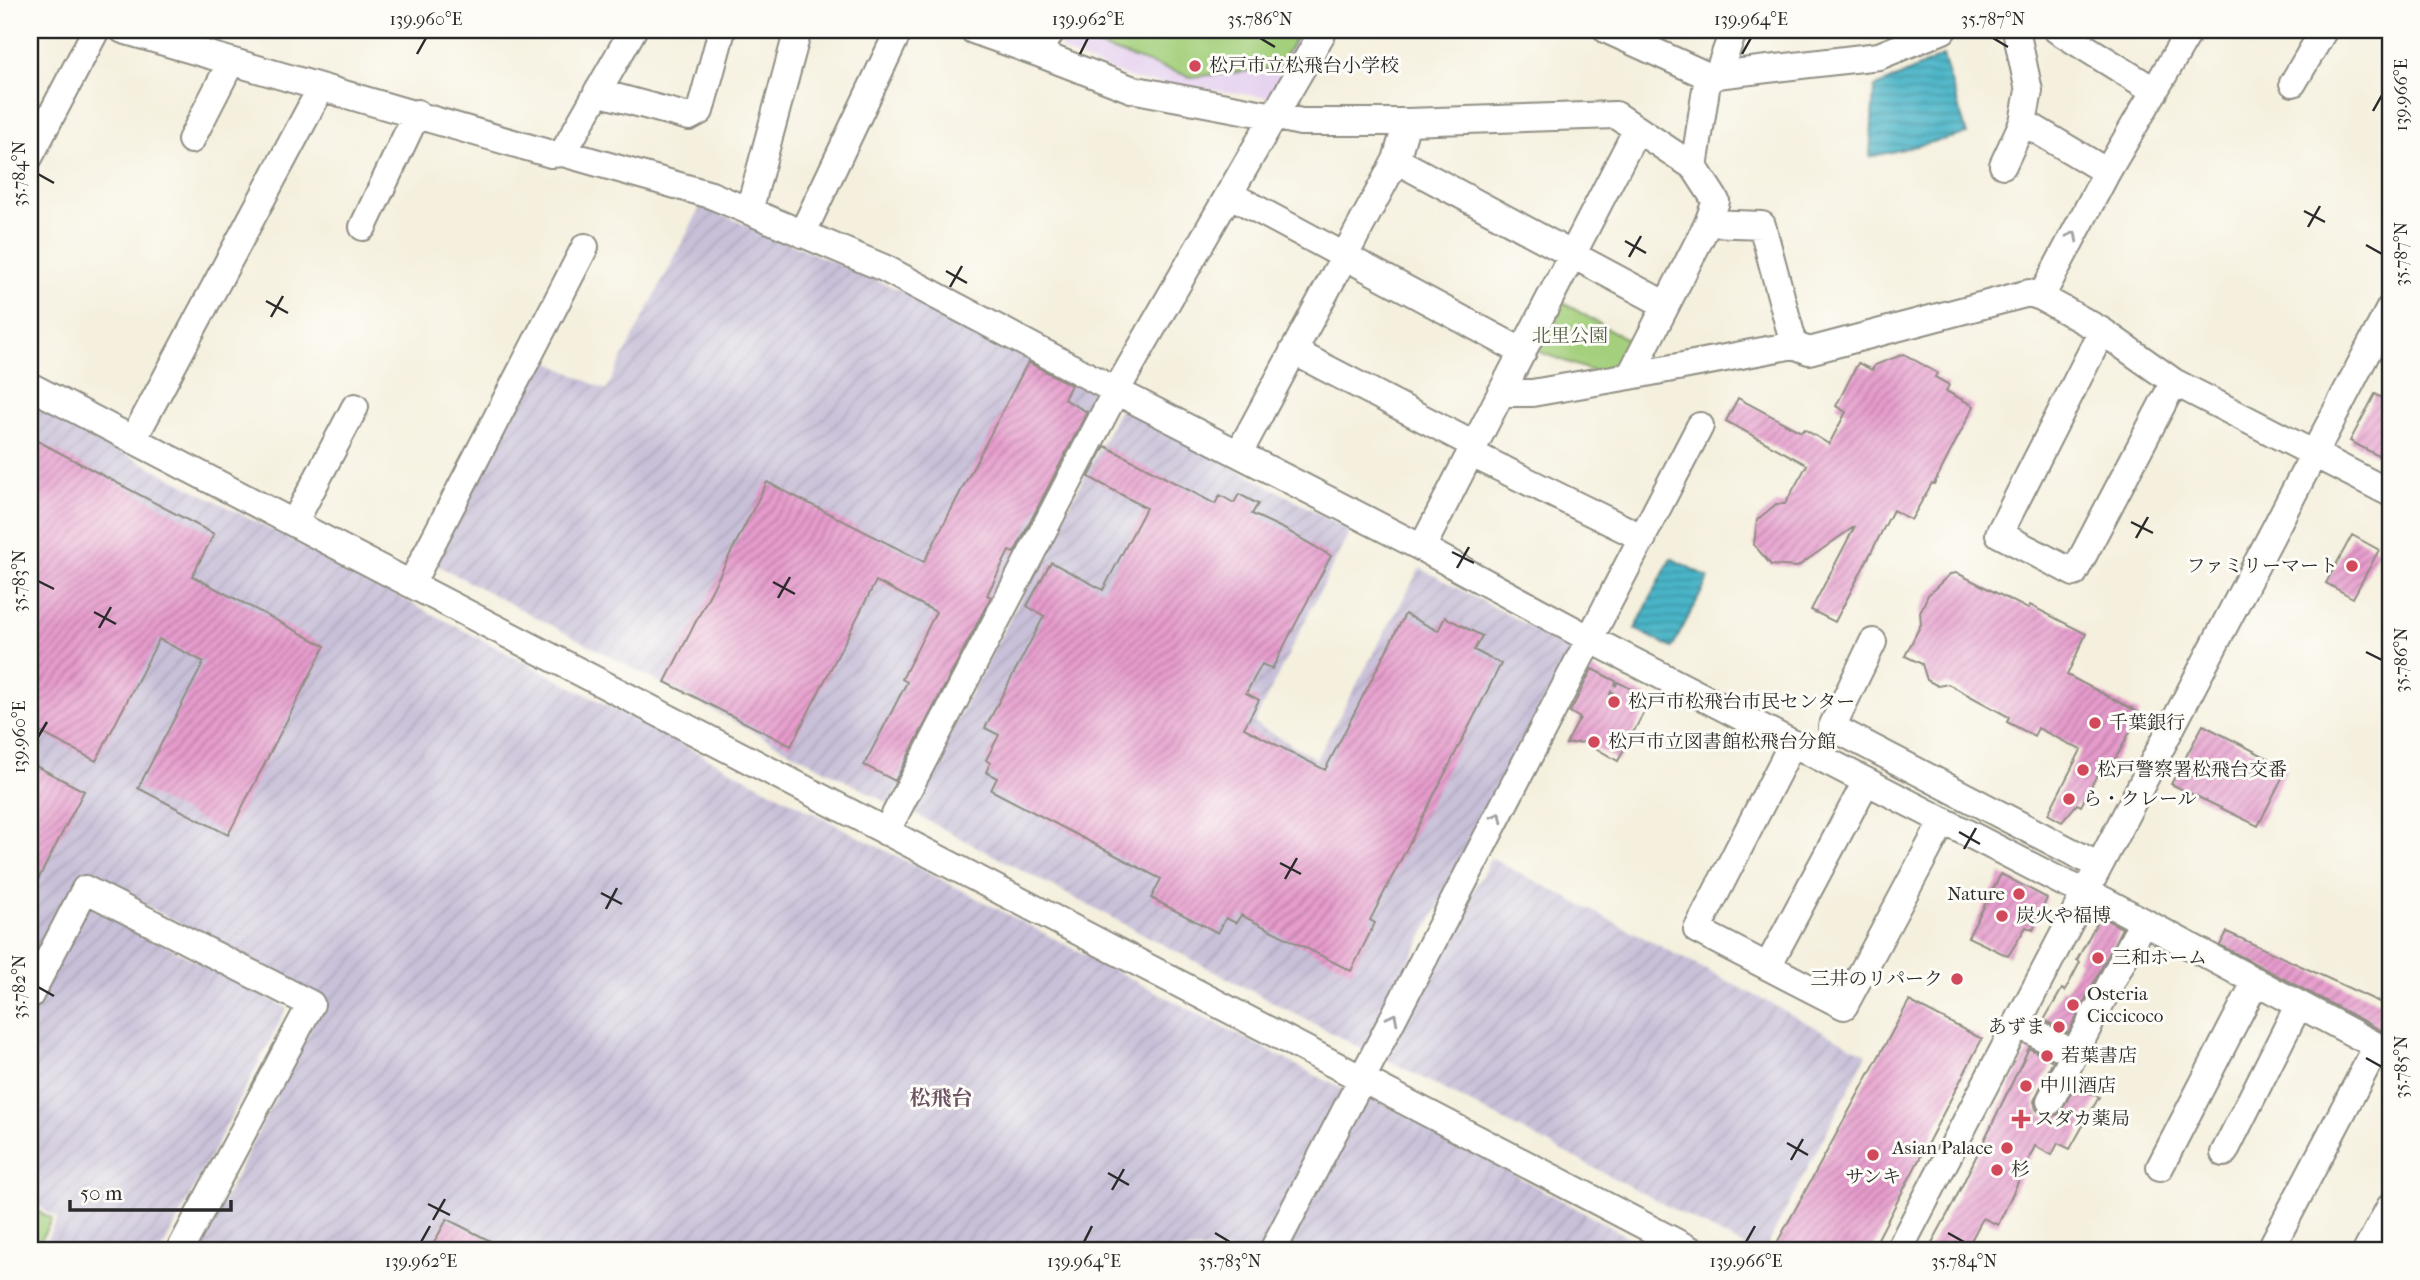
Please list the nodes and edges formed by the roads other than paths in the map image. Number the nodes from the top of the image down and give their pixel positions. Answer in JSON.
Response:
{"nodes":[{"id":1,"x":96,"y":30,"type":"edge"},
{"id":2,"x":123,"y":30,"type":"edge"},
{"id":3,"x":633,"y":30,"type":"edge"},
{"id":4,"x":722,"y":30,"type":"edge"},
{"id":5,"x":798,"y":30,"type":"edge"},
{"id":6,"x":899,"y":30,"type":"edge"},
{"id":7,"x":973,"y":30,"type":"edge"},
{"id":8,"x":1052,"y":30,"type":"edge"},
{"id":9,"x":1324,"y":30,"type":"edge"},
{"id":10,"x":1607,"y":30,"type":"edge"},
{"id":11,"x":1737,"y":30,"type":"edge"},
{"id":12,"x":1943,"y":30,"type":"edge"},
{"id":13,"x":2015,"y":30,"type":"edge"},
{"id":14,"x":2057,"y":30,"type":"edge"},
{"id":15,"x":2190,"y":30,"type":"edge"},
{"id":16,"x":2324,"y":30,"type":"edge"},
{"id":17,"x":1902,"y":37,"type":"edge"},
{"id":18,"x":1038,"y":53,"type":"junction"},
{"id":19,"x":232,"y":62,"type":"junction"},
{"id":20,"x":1713,"y":76,"type":"junction"},
{"id":21,"x":2293,"y":83,"type":"dead end"},
{"id":22,"x":321,"y":88,"type":"junction"},
{"id":23,"x":2155,"y":91,"type":"junction"},
{"id":24,"x":597,"y":92,"type":"junction"},
{"id":25,"x":417,"y":113,"type":"junction"},
{"id":26,"x":1274,"y":116,"type":"junction"},
{"id":27,"x":1407,"y":122,"type":"junction"},
{"id":28,"x":2023,"y":122,"type":"junction"},
{"id":29,"x":1637,"y":129,"type":"junction"},
{"id":30,"x":191,"y":140,"type":"dead end"},
{"id":31,"x":563,"y":153,"type":"junction"},
{"id":32,"x":30,"y":156,"type":"edge"},
{"id":33,"x":1396,"y":160,"type":"junction"},
{"id":34,"x":2003,"y":165,"type":"dead end"},
{"id":35,"x":1693,"y":167,"type":"junction"},
{"id":36,"x":2107,"y":172,"type":"junction"},
{"id":37,"x":1229,"y":194,"type":"junction"},
{"id":38,"x":749,"y":211,"type":"junction"},
{"id":39,"x":1708,"y":223,"type":"junction"},
{"id":40,"x":363,"y":228,"type":"dead end"},
{"id":41,"x":802,"y":234,"type":"junction"},
{"id":42,"x":585,"y":247,"type":"dead end"},
{"id":43,"x":1343,"y":256,"type":"junction"},
{"id":44,"x":1572,"y":256,"type":"junction"},
{"id":45,"x":2041,"y":297,"type":"junction"},
{"id":46,"x":1666,"y":305,"type":"junction"},
{"id":47,"x":2390,"y":308,"type":"edge"},
{"id":48,"x":2102,"y":331,"type":"junction"},
{"id":49,"x":1794,"y":345,"type":"junction"},
{"id":50,"x":1293,"y":351,"type":"junction"},
{"id":51,"x":1522,"y":352,"type":"junction"},
{"id":52,"x":1630,"y":376,"type":"junction"},
{"id":53,"x":2174,"y":382,"type":"junction"},
{"id":54,"x":30,"y":386,"type":"edge"},
{"id":55,"x":1116,"y":391,"type":"junction"},
{"id":56,"x":1501,"y":393,"type":"junction"},
{"id":57,"x":355,"y":407,"type":"dead end"},
{"id":58,"x":1700,"y":426,"type":"dead end"},
{"id":59,"x":133,"y":440,"type":"junction"},
{"id":60,"x":1472,"y":449,"type":"junction"},
{"id":61,"x":1239,"y":453,"type":"junction"},
{"id":62,"x":2315,"y":454,"type":"junction"},
{"id":63,"x":2390,"y":493,"type":"edge"},
{"id":64,"x":294,"y":523,"type":"junction"},
{"id":65,"x":1643,"y":538,"type":"junction"},
{"id":66,"x":1422,"y":548,"type":"junction"},
{"id":67,"x":411,"y":584,"type":"junction"},
{"id":68,"x":1590,"y":639,"type":"junction"},
{"id":69,"x":1873,"y":642,"type":"dead end"},
{"id":70,"x":1792,"y":744,"type":"junction"},
{"id":71,"x":1866,"y":782,"type":"junction"},
{"id":72,"x":1943,"y":821,"type":"junction"},
{"id":73,"x":886,"y":832,"type":"junction"},
{"id":74,"x":2099,"y":866,"type":"junction"},
{"id":75,"x":2085,"y":892,"type":"junction"},
{"id":76,"x":2143,"y":921,"type":"junction"},
{"id":77,"x":1768,"y":966,"type":"junction"},
{"id":78,"x":2256,"y":981,"type":"junction"},
{"id":79,"x":30,"y":995,"type":"edge"},
{"id":80,"x":2299,"y":1004,"type":"junction"},
{"id":81,"x":2018,"y":1024,"type":"junction"},
{"id":82,"x":2384,"y":1049,"type":"edge"},
{"id":83,"x":2074,"y":1054,"type":"junction"},
{"id":84,"x":1362,"y":1079,"type":"junction"},
{"id":85,"x":2050,"y":1101,"type":"dead end"},
{"id":86,"x":2224,"y":1153,"type":"dead end"},
{"id":87,"x":2160,"y":1167,"type":"dead end"},
{"id":88,"x":2390,"y":1207,"type":"edge"},
{"id":89,"x":180,"y":1250,"type":"edge"},
{"id":90,"x":1273,"y":1250,"type":"edge"},
{"id":91,"x":1691,"y":1250,"type":"edge"},
{"id":92,"x":1899,"y":1250,"type":"edge"},
{"id":93,"x":2270,"y":1250,"type":"edge"},
{"id":94,"x":2367,"y":1250,"type":"edge"}],
"edges":[{"from":1,"to":32,"type":"street"},
{"from":2,"to":19,"type":"street"},
{"from":3,"to":24,"type":"street"},
{"from":4,"to":24,"type":"street"},
{"from":5,"to":38,"type":"street"},
{"from":6,"to":41,"type":"street"},
{"from":7,"to":18,"type":"street"},
{"from":8,"to":18,"type":"street"},
{"from":9,"to":26,"type":"street"},
{"from":10,"to":20,"type":"street"},
{"from":11,"to":20,"type":"street"},
{"from":12,"to":17,"type":"street"},
{"from":13,"to":28,"type":"street"},
{"from":14,"to":23,"type":"street"},
{"from":15,"to":23,"type":"street"},
{"from":16,"to":21,"type":"street"},
{"from":17,"to":20,"type":"street"},
{"from":18,"to":26,"type":"street"},
{"from":19,"to":22,"type":"street"},
{"from":19,"to":30,"type":"street"},
{"from":20,"to":35,"type":"street"},
{"from":22,"to":25,"type":"street"},
{"from":22,"to":59,"type":"street"},
{"from":23,"to":36,"type":"street"},
{"from":24,"to":31,"type":"street"},
{"from":25,"to":31,"type":"street"},
{"from":25,"to":40,"type":"street"},
{"from":26,"to":27,"type":"street"},
{"from":26,"to":37,"type":"street"},
{"from":27,"to":29,"type":"street"},
{"from":27,"to":33,"type":"street"},
{"from":28,"to":34,"type":"street"},
{"from":28,"to":36,"type":"street"},
{"from":29,"to":35,"type":"street"},
{"from":29,"to":44,"type":"street"},
{"from":31,"to":38,"type":"street"},
{"from":33,"to":43,"type":"street"},
{"from":33,"to":44,"type":"street"},
{"from":35,"to":39,"type":"street"},
{"from":45,"to":36,"type":"street","one_way":true},
{"from":37,"to":43,"type":"street"},
{"from":37,"to":55,"type":"street"},
{"from":38,"to":41,"type":"street"},
{"from":39,"to":46,"type":"street"},
{"from":39,"to":49,"type":"street"},
{"from":41,"to":55,"type":"street"},
{"from":42,"to":67,"type":"street"},
{"from":43,"to":50,"type":"street"},
{"from":43,"to":51,"type":"street"},
{"from":44,"to":46,"type":"street"},
{"from":44,"to":51,"type":"street"},
{"from":45,"to":48,"type":"street"},
{"from":45,"to":49,"type":"street"},
{"from":46,"to":52,"type":"street"},
{"from":47,"to":62,"type":"street"},
{"from":48,"to":53,"type":"street"},
{"from":48,"to":53,"type":"street"},
{"from":49,"to":52,"type":"street"},
{"from":50,"to":60,"type":"street"},
{"from":50,"to":61,"type":"street"},
{"from":51,"to":56,"type":"street"},
{"from":52,"to":56,"type":"street"},
{"from":53,"to":62,"type":"street"},
{"from":54,"to":59,"type":"street"},
{"from":55,"to":61,"type":"street"},
{"from":55,"to":73,"type":"street"},
{"from":56,"to":60,"type":"street"},
{"from":57,"to":64,"type":"street"},
{"from":58,"to":65,"type":"street"},
{"from":59,"to":64,"type":"street"},
{"from":60,"to":65,"type":"street"},
{"from":60,"to":66,"type":"street"},
{"from":61,"to":66,"type":"street"},
{"from":62,"to":63,"type":"street"},
{"from":62,"to":74,"type":"street"},
{"from":64,"to":67,"type":"street"},
{"from":65,"to":68,"type":"street"},
{"from":66,"to":68,"type":"street"},
{"from":67,"to":73,"type":"street"},
{"from":68,"to":70,"type":"street"},
{"from":84,"to":68,"type":"street","one_way":true},
{"from":69,"to":74,"type":"street"},
{"from":70,"to":71,"type":"street"},
{"from":70,"to":77,"type":"street"},
{"from":71,"to":72,"type":"street"},
{"from":71,"to":77,"type":"street"},
{"from":72,"to":75,"type":"street"},
{"from":72,"to":77,"type":"street"},
{"from":73,"to":84,"type":"street"},
{"from":74,"to":75,"type":"street"},
{"from":75,"to":76,"type":"street"},
{"from":75,"to":81,"type":"street"},
{"from":76,"to":78,"type":"street"},
{"from":76,"to":83,"type":"street"},
{"from":78,"to":80,"type":"street"},
{"from":78,"to":87,"type":"street"},
{"from":79,"to":89,"type":"street"},
{"from":80,"to":82,"type":"street"},
{"from":80,"to":86,"type":"street"},
{"from":81,"to":83,"type":"street"},
{"from":81,"to":92,"type":"street"},
{"from":82,"to":93,"type":"street"},
{"from":83,"to":85,"type":"street"},
{"from":84,"to":90,"type":"street"},
{"from":84,"to":91,"type":"street"},
{"from":88,"to":94,"type":"street"}]}
